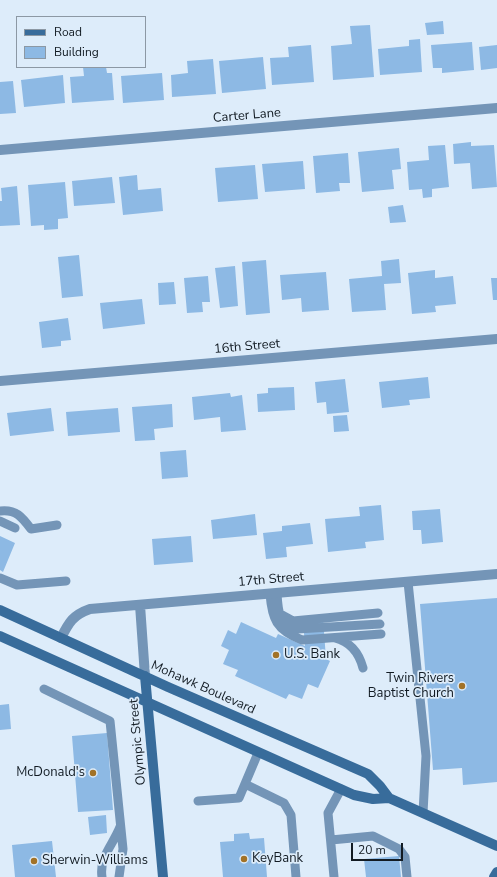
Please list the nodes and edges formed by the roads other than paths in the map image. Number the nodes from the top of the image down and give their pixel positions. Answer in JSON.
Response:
{"nodes":[{"id":1,"x":497,"y":108,"type":"edge"},
{"id":2,"x":0,"y":150,"type":"edge"},
{"id":3,"x":497,"y":339,"type":"edge"},
{"id":4,"x":0,"y":381,"type":"edge"},
{"id":5,"x":0,"y":511,"type":"edge"},
{"id":6,"x":0,"y":521,"type":"edge"},
{"id":7,"x":57,"y":525,"type":"dead end"},
{"id":8,"x":15,"y":528,"type":"dead end"},
{"id":9,"x":497,"y":574,"type":"edge"},
{"id":10,"x":0,"y":578,"type":"edge"},
{"id":11,"x":66,"y":581,"type":"dead end"},
{"id":12,"x":408,"y":582,"type":"junction"},
{"id":13,"x":273,"y":593,"type":"junction"},
{"id":14,"x":140,"y":604,"type":"junction"},
{"id":15,"x":278,"y":609,"type":"junction"},
{"id":16,"x":0,"y":610,"type":"edge"},
{"id":17,"x":378,"y":613,"type":"dead end"},
{"id":18,"x":380,"y":624,"type":"dead end"},
{"id":19,"x":381,"y":634,"type":"dead end"},
{"id":20,"x":0,"y":636,"type":"edge"},
{"id":21,"x":61,"y":638,"type":"junction"},
{"id":22,"x":331,"y":638,"type":"junction"},
{"id":23,"x":364,"y":668,"type":"dead end"},
{"id":24,"x":145,"y":676,"type":"junction"},
{"id":25,"x":44,"y":689,"type":"dead end"},
{"id":26,"x":147,"y":703,"type":"junction"},
{"id":27,"x":258,"y":753,"type":"junction"},
{"id":28,"x":244,"y":784,"type":"junction"},
{"id":29,"x":341,"y":789,"type":"junction"},
{"id":30,"x":389,"y":798,"type":"junction"},
{"id":31,"x":198,"y":801,"type":"dead end"},
{"id":32,"x":423,"y":813,"type":"junction"},
{"id":33,"x":121,"y":825,"type":"junction"},
{"id":34,"x":331,"y":840,"type":"junction"},
{"id":35,"x":497,"y":846,"type":"edge"},
{"id":36,"x":497,"y":872,"type":"edge"},
{"id":37,"x":102,"y":877,"type":"edge"},
{"id":38,"x":118,"y":877,"type":"edge"},
{"id":39,"x":163,"y":877,"type":"edge"},
{"id":40,"x":296,"y":877,"type":"edge"},
{"id":41,"x":334,"y":877,"type":"edge"},
{"id":42,"x":406,"y":877,"type":"edge"},
{"id":43,"x":494,"y":877,"type":"edge"}],
"edges":[{"from":1,"to":2,"type":"street","name":"Carter Lane"},
{"from":3,"to":4,"type":"street","name":"16th Street"},
{"from":5,"to":7,"type":"lane"},
{"from":6,"to":8,"type":"lane"},
{"from":9,"to":12,"type":"street","name":"17th Street"},
{"from":10,"to":11,"type":"lane"},
{"from":12,"to":13,"type":"street","name":"17th Street"},
{"from":12,"to":32,"type":"lane"},
{"from":13,"to":14,"type":"street","name":"17th Street"},
{"from":13,"to":15,"type":"lane"},
{"from":13,"to":22,"type":"lane"},
{"from":14,"to":21,"type":"street","name":"17th Street"},
{"from":14,"to":24,"type":"street","name":"Olympic Street"},
{"from":15,"to":17,"type":"lane"},
{"from":15,"to":18,"type":"lane"},
{"from":16,"to":21,"type":"main road","name":"Mohawk Boulevard"},
{"from":19,"to":22,"type":"lane"},
{"from":20,"to":26,"type":"main road","name":"Mohawk Boulevard"},
{"from":21,"to":24,"type":"main road","name":"Mohawk Boulevard"},
{"from":22,"to":23,"type":"lane"},
{"from":24,"to":26,"type":"main road","name":"Olympic Street"},
{"from":24,"to":30,"type":"main road","name":"Mohawk Boulevard"},
{"from":25,"to":33,"type":"lane"},
{"from":26,"to":27,"type":"main road","name":"Mohawk Boulevard"},
{"from":26,"to":39,"type":"main road","name":"Olympic Street"},
{"from":27,"to":28,"type":"lane"},
{"from":27,"to":29,"type":"main road","name":"Mohawk Boulevard"},
{"from":28,"to":31,"type":"lane"},
{"from":28,"to":40,"type":"lane"},
{"from":29,"to":30,"type":"main road","name":"Mohawk Boulevard"},
{"from":29,"to":34,"type":"lane"},
{"from":30,"to":32,"type":"main road","name":"Mohawk Boulevard"},
{"from":32,"to":35,"type":"main road","name":"Mohawk Boulevard"},
{"from":33,"to":37,"type":"lane"},
{"from":33,"to":38,"type":"lane"},
{"from":34,"to":41,"type":"lane"},
{"from":34,"to":42,"type":"lane"},
{"from":36,"to":43,"type":"main road"}]}
